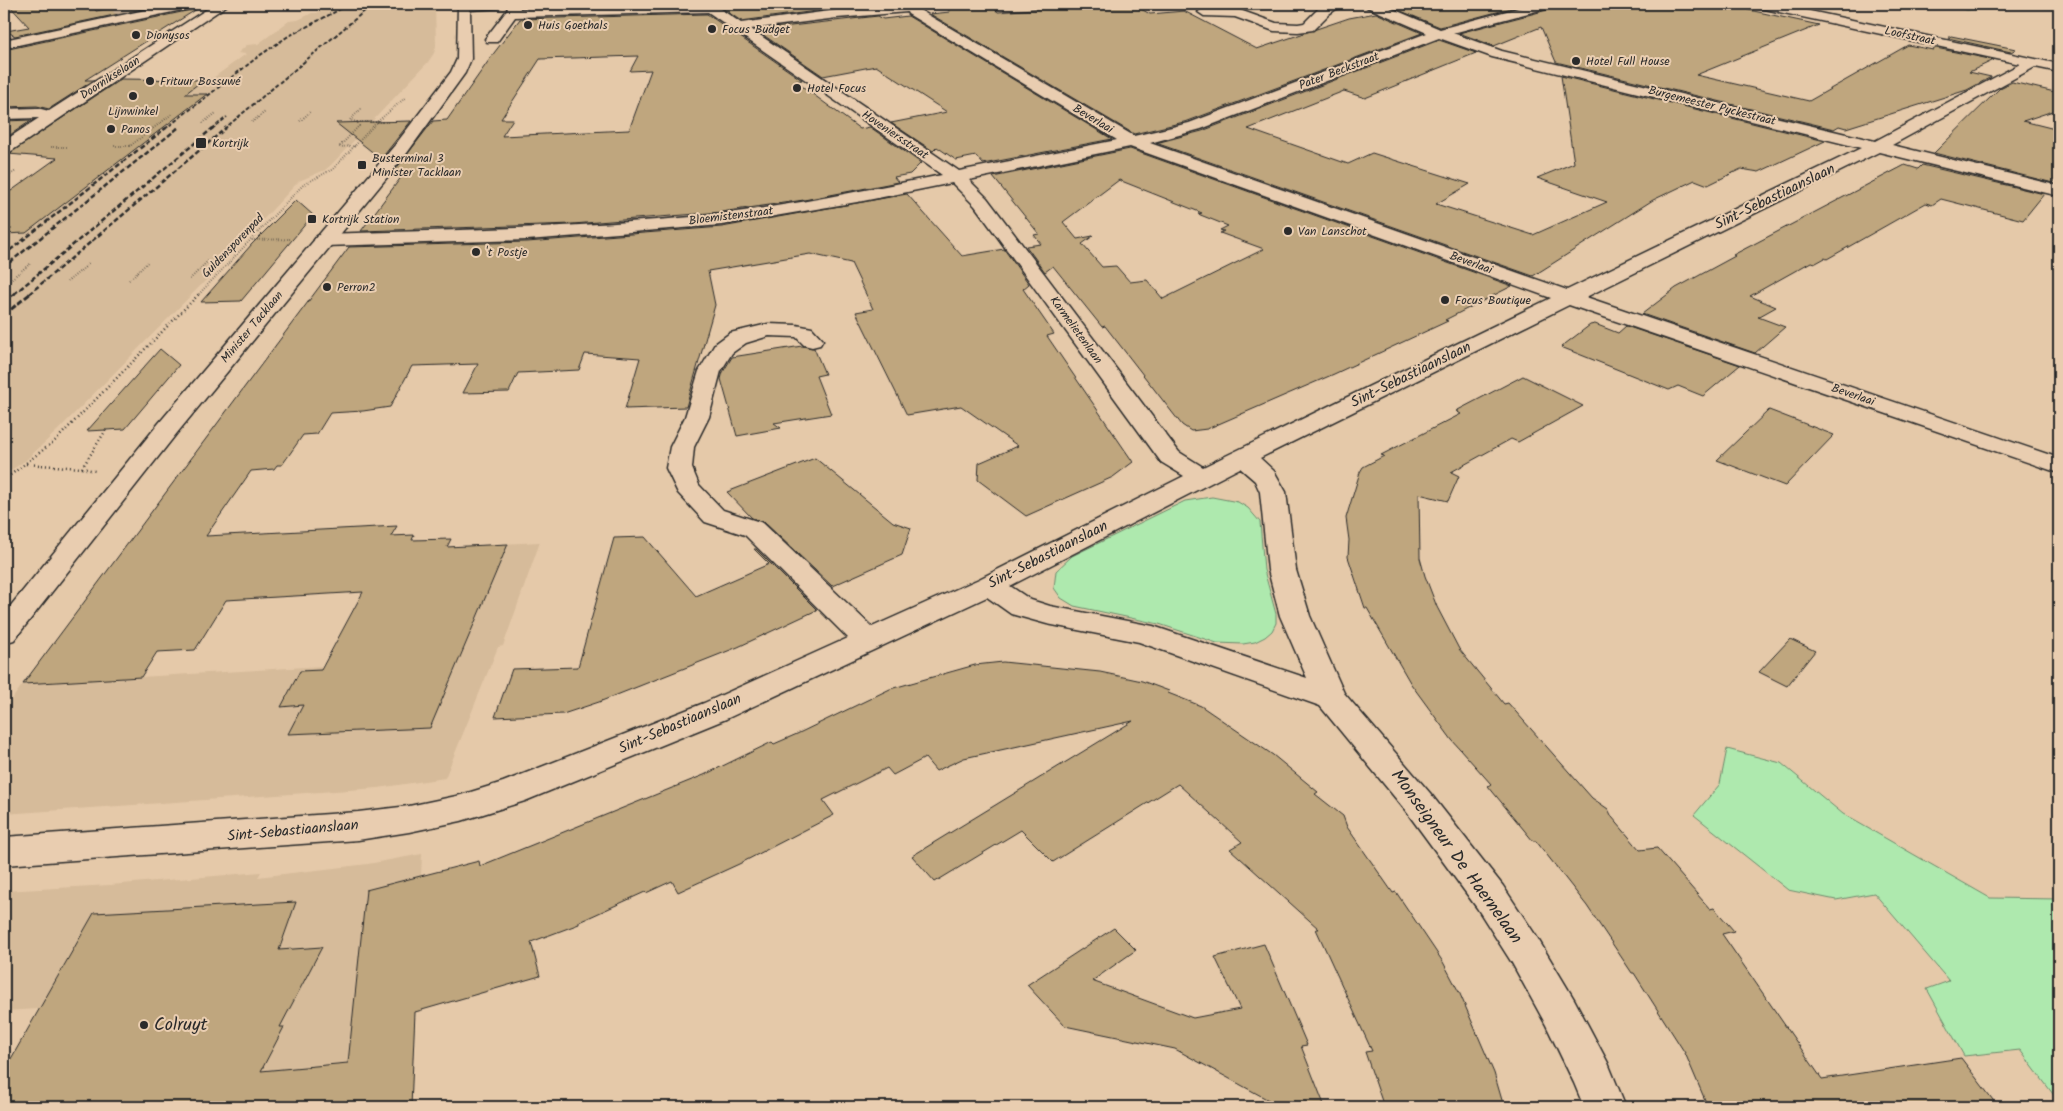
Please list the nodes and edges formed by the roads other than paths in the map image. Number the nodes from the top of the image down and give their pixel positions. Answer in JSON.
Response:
{"nodes":[{"id":1,"x":191,"y":4,"type":"edge"},
{"id":2,"x":223,"y":4,"type":"edge"},
{"id":3,"x":239,"y":4,"type":"edge"},
{"id":4,"x":498,"y":4,"type":"edge"},
{"id":5,"x":1348,"y":4,"type":"edge"},
{"id":6,"x":1371,"y":4,"type":"edge"},
{"id":7,"x":1547,"y":4,"type":"edge"},
{"id":8,"x":1760,"y":4,"type":"edge"},
{"id":9,"x":465,"y":5,"type":"edge"},
{"id":10,"x":708,"y":6,"type":"edge"},
{"id":11,"x":911,"y":6,"type":"edge"},
{"id":12,"x":652,"y":7,"type":"edge"},
{"id":13,"x":511,"y":8,"type":"edge"},
{"id":14,"x":1204,"y":12,"type":"dead end"},
{"id":15,"x":738,"y":27,"type":"junction"},
{"id":16,"x":1439,"y":33,"type":"junction"},
{"id":17,"x":492,"y":39,"type":"dead end"},
{"id":18,"x":4,"y":44,"type":"edge"},
{"id":19,"x":2032,"y":63,"type":"junction"},
{"id":20,"x":2059,"y":68,"type":"edge"},
{"id":21,"x":90,"y":92,"type":"junction"},
{"id":22,"x":87,"y":112,"type":"dead end"},
{"id":23,"x":4,"y":114,"type":"edge"},
{"id":24,"x":48,"y":119,"type":"junction"},
{"id":25,"x":1132,"y":142,"type":"junction"},
{"id":26,"x":1878,"y":146,"type":"junction"},
{"id":27,"x":4,"y":148,"type":"edge"},
{"id":28,"x":4,"y":156,"type":"edge"},
{"id":29,"x":956,"y":177,"type":"junction"},
{"id":30,"x":2059,"y":191,"type":"edge"},
{"id":31,"x":324,"y":240,"type":"junction"},
{"id":32,"x":1569,"y":298,"type":"junction"},
{"id":33,"x":812,"y":340,"type":"dead end"},
{"id":34,"x":1243,"y":458,"type":"junction"},
{"id":35,"x":2059,"y":466,"type":"edge"},
{"id":36,"x":1202,"y":477,"type":"junction"},
{"id":37,"x":989,"y":585,"type":"junction"},
{"id":38,"x":4,"y":633,"type":"edge"},
{"id":39,"x":868,"y":641,"type":"junction"},
{"id":40,"x":1331,"y":698,"type":"junction"},
{"id":41,"x":4,"y":851,"type":"edge"},
{"id":42,"x":1605,"y":1107,"type":"edge"}],
"edges":[{"from":1,"to":18,"type":"street"},
{"from":2,"to":21,"type":"street","name":"Doornikselaan"},
{"from":3,"to":21,"type":"street"},
{"from":4,"to":9,"type":"street","name":"Minister Tacklaan"},
{"from":5,"to":14,"type":"street"},
{"from":6,"to":16,"type":"street","name":"Burgemeester Pyckestraat"},
{"from":7,"to":16,"type":"street","name":"Pater Beckstraat"},
{"from":8,"to":19,"type":"street","name":"Loofstraat"},
{"from":9,"to":31,"type":"street","name":"Minister Tacklaan"},
{"from":10,"to":12,"type":"street","name":"Hoveniersstraat"},
{"from":10,"to":15,"type":"street","name":"Hoveniersstraat"},
{"from":11,"to":15,"type":"street"},
{"from":11,"to":25,"type":"street","name":"Beverlaai"},
{"from":12,"to":13,"type":"street","name":"Hoveniersstraat"},
{"from":13,"to":17,"type":"street"},
{"from":15,"to":29,"type":"street","name":"Hoveniersstraat"},
{"from":16,"to":25,"type":"street","name":"Pater Beckstraat"},
{"from":16,"to":26,"type":"street","name":"Burgemeester Pyckestraat"},
{"from":19,"to":20,"type":"street","name":"Loofstraat"},
{"from":19,"to":26,"type":"street","name":"Sint-Sebastiaanslaan"},
{"from":21,"to":22,"type":"street"},
{"from":21,"to":24,"type":"street","name":"Doornikselaan"},
{"from":23,"to":24,"type":"street"},
{"from":24,"to":27,"type":"street","name":"Doornikselaan"},
{"from":24,"to":28,"type":"street"},
{"from":25,"to":29,"type":"street","name":"Bloemistenstraat"},
{"from":25,"to":32,"type":"street","name":"Beverlaai"},
{"from":26,"to":30,"type":"street","name":"Burgemeester Pyckestraat"},
{"from":26,"to":32,"type":"street","name":"Sint-Sebastiaanslaan"},
{"from":29,"to":31,"type":"street","name":"Bloemistenstraat"},
{"from":29,"to":36,"type":"street","name":"Karmelietenlaan"},
{"from":31,"to":38,"type":"street","name":"Minister Tacklaan"},
{"from":32,"to":34,"type":"street","name":"Sint-Sebastiaanslaan"},
{"from":32,"to":35,"type":"street","name":"Beverlaai"},
{"from":33,"to":39,"type":"street"},
{"from":34,"to":36,"type":"street","name":"Sint-Sebastiaanslaan"},
{"from":34,"to":40,"type":"street","name":"Monseigneur De Haernelaan"},
{"from":36,"to":37,"type":"street","name":"Sint-Sebastiaanslaan"},
{"from":37,"to":39,"type":"street","name":"Sint-Sebastiaanslaan"},
{"from":37,"to":40,"type":"street"},
{"from":39,"to":41,"type":"street","name":"Sint-Sebastiaanslaan"},
{"from":40,"to":42,"type":"street","name":"Monseigneur De Haernelaan"}]}
